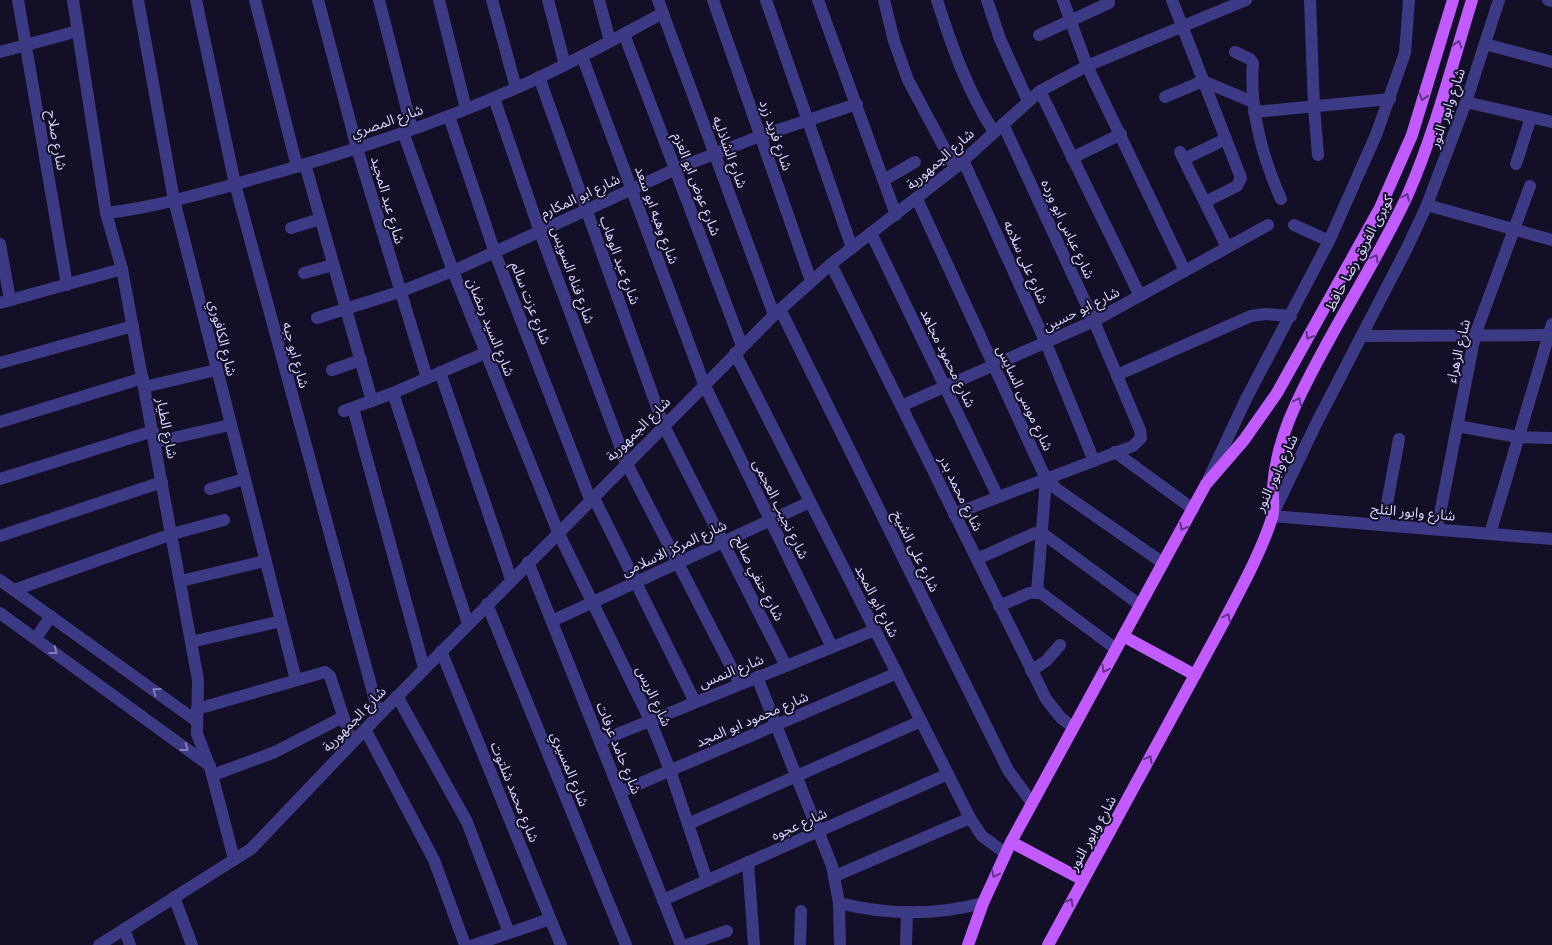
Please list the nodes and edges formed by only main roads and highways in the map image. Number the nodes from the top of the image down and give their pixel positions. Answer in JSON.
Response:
{"nodes":[{"id":1,"x":1454,"y":0,"type":"edge"},
{"id":2,"x":1472,"y":0,"type":"edge"},
{"id":3,"x":1272,"y":516,"type":"joint"},
{"id":4,"x":1123,"y":636,"type":"junction"},
{"id":5,"x":1195,"y":675,"type":"junction"},
{"id":6,"x":1008,"y":847,"type":"junction"},
{"id":7,"x":1084,"y":880,"type":"junction"},
{"id":8,"x":968,"y":945,"type":"edge"},
{"id":9,"x":1048,"y":945,"type":"edge"}],
"edges":[{"from":1,"to":4,"type":"main road","name":"كوبرى الفريق رضا حافظ","one_way":true},
{"from":3,"to":2,"type":"main road","name":"كوبرى الفريق رضا حافظ","one_way":true},
{"from":5,"to":3,"type":"main road","name":"شارع وابور النور","one_way":true},
{"from":4,"to":5,"type":"main road"},
{"from":4,"to":6,"type":"main road","one_way":true},
{"from":7,"to":5,"type":"main road","name":"شارع وابور النور","one_way":true},
{"from":6,"to":7,"type":"main road"},
{"from":6,"to":8,"type":"main road","one_way":true},
{"from":9,"to":7,"type":"main road","name":"شارع وابور النور","one_way":true}]}
